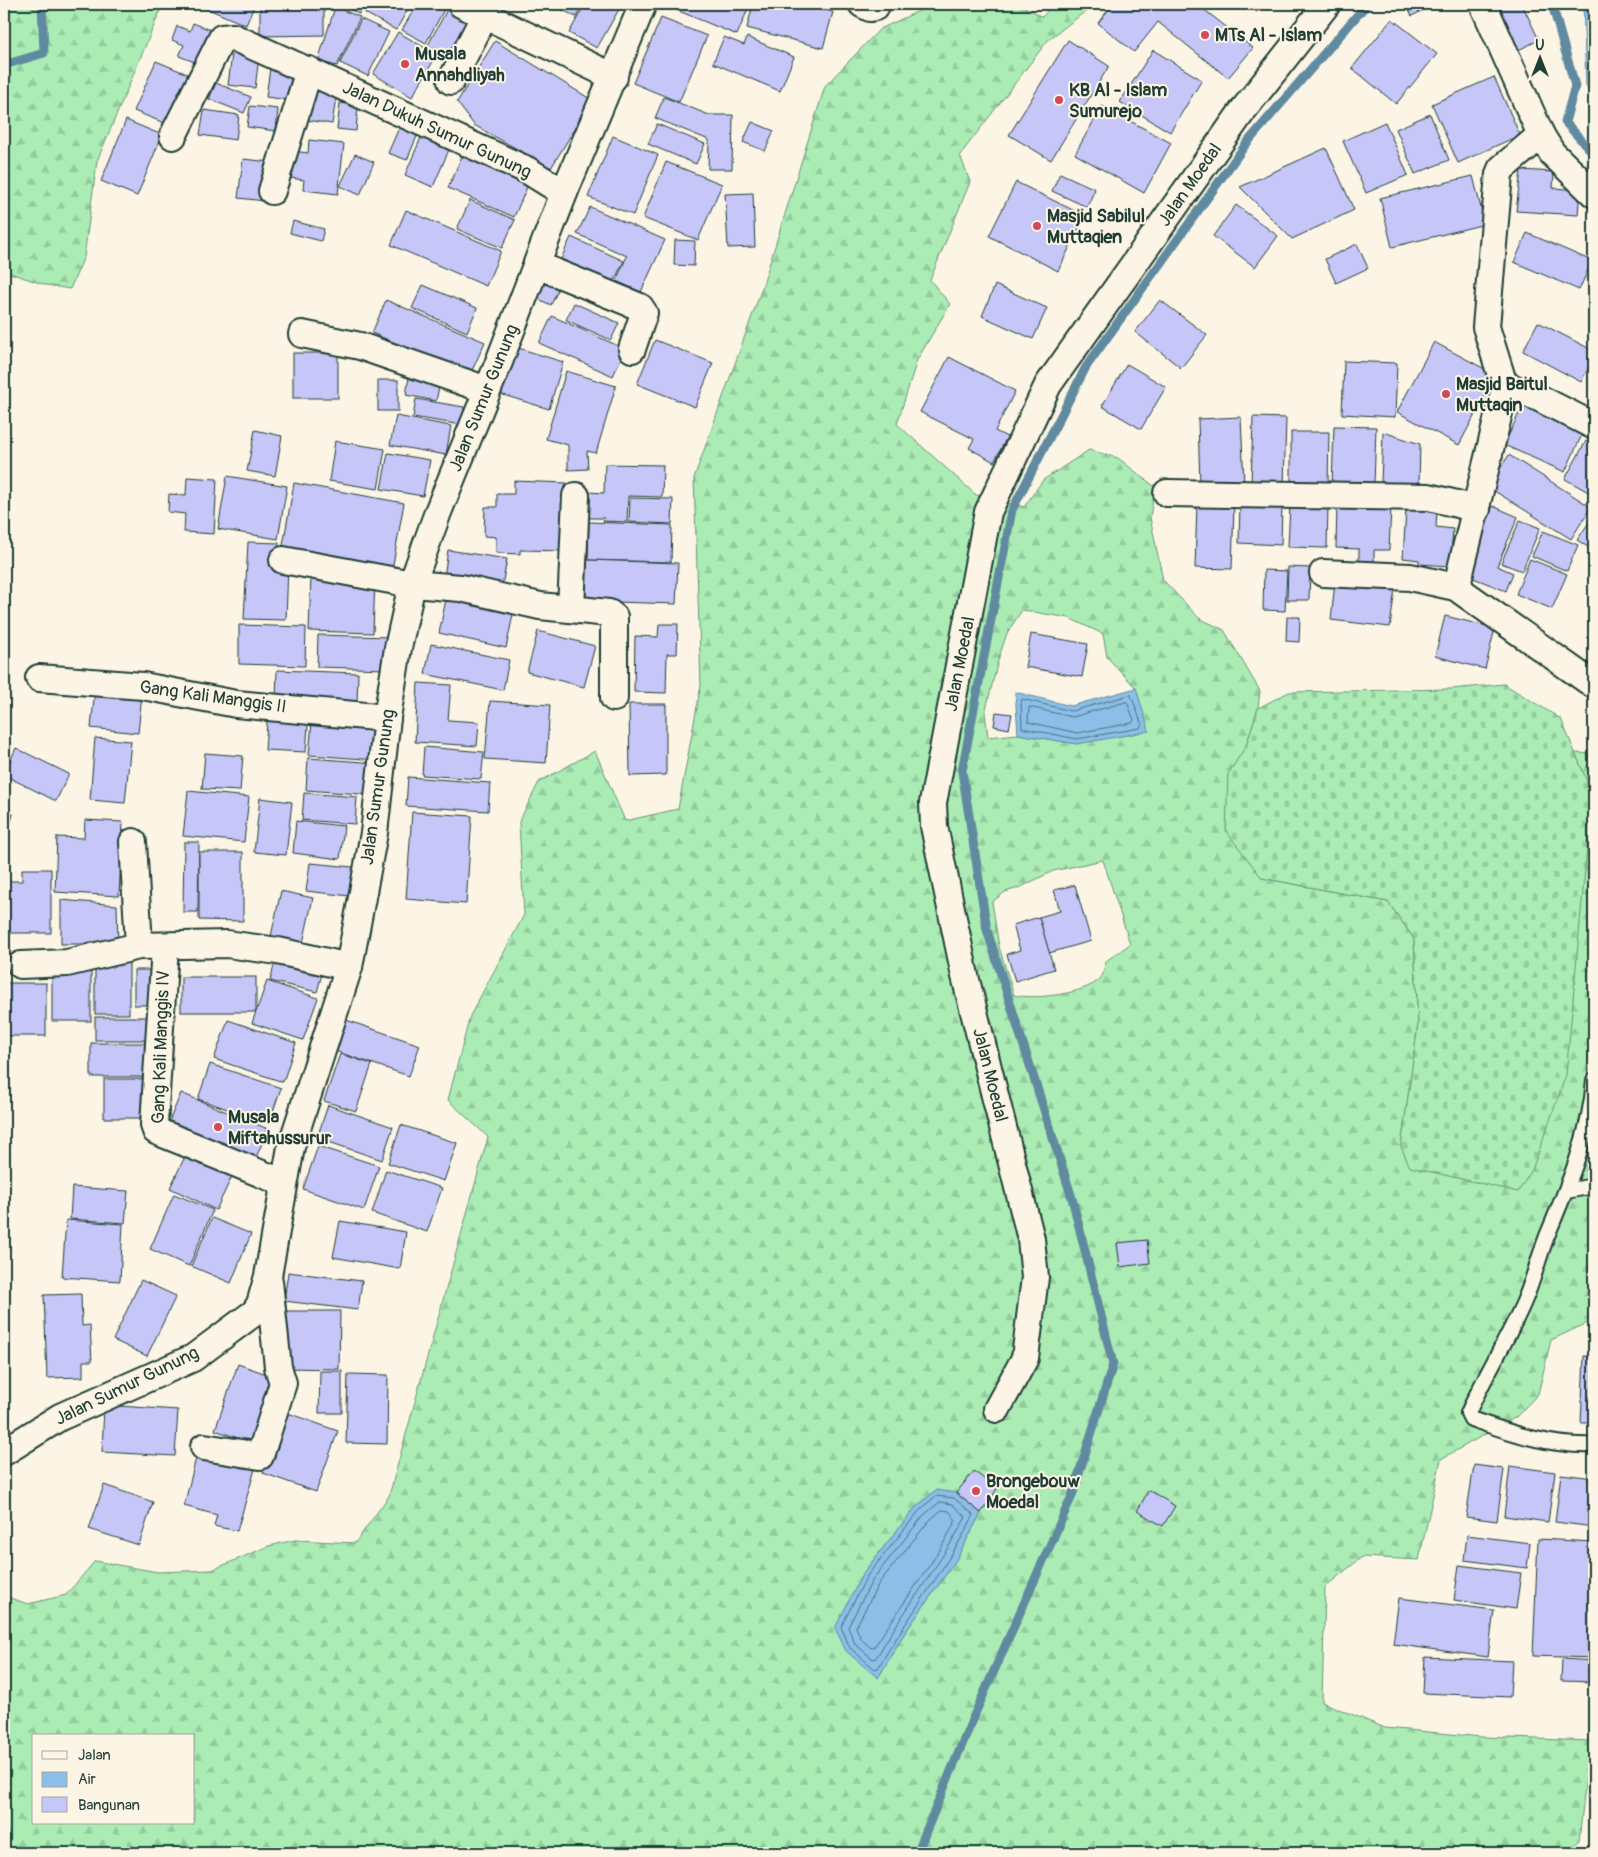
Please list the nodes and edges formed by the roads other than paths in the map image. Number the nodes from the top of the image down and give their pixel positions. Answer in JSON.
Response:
{"nodes":[{"id":1,"x":461,"y":4,"type":"edge"},
{"id":2,"x":643,"y":4,"type":"edge"},
{"id":3,"x":862,"y":4,"type":"edge"},
{"id":4,"x":877,"y":4,"type":"edge"},
{"id":5,"x":1327,"y":4,"type":"edge"},
{"id":6,"x":1483,"y":4,"type":"edge"},
{"id":7,"x":484,"y":15,"type":"junction"},
{"id":8,"x":309,"y":70,"type":"junction"},
{"id":9,"x":614,"y":77,"type":"junction"},
{"id":10,"x":451,"y":81,"type":"dead end"},
{"id":11,"x":1541,"y":135,"type":"junction"},
{"id":12,"x":173,"y":136,"type":"dead end"},
{"id":13,"x":272,"y":191,"type":"dead end"},
{"id":14,"x":564,"y":193,"type":"junction"},
{"id":15,"x":1594,"y":194,"type":"edge"},
{"id":16,"x":537,"y":265,"type":"junction"},
{"id":17,"x":302,"y":334,"type":"dead end"},
{"id":18,"x":632,"y":349,"type":"dead end"},
{"id":19,"x":1505,"y":386,"type":"junction"},
{"id":20,"x":487,"y":390,"type":"junction"},
{"id":21,"x":1594,"y":426,"type":"edge"},
{"id":22,"x":1167,"y":493,"type":"dead end"},
{"id":23,"x":576,"y":496,"type":"dead end"},
{"id":24,"x":1476,"y":510,"type":"junction"},
{"id":25,"x":283,"y":560,"type":"dead end"},
{"id":26,"x":1323,"y":573,"type":"dead end"},
{"id":27,"x":412,"y":584,"type":"junction"},
{"id":28,"x":1460,"y":588,"type":"junction"},
{"id":29,"x":571,"y":609,"type":"junction"},
{"id":30,"x":38,"y":678,"type":"dead end"},
{"id":31,"x":1594,"y":685,"type":"edge"},
{"id":32,"x":614,"y":698,"type":"dead end"},
{"id":33,"x":387,"y":718,"type":"junction"},
{"id":34,"x":133,"y":842,"type":"dead end"},
{"id":35,"x":140,"y":946,"type":"junction"},
{"id":36,"x":165,"y":946,"type":"junction"},
{"id":37,"x":21,"y":965,"type":"dead end"},
{"id":38,"x":349,"y":967,"type":"junction"},
{"id":39,"x":1594,"y":1080,"type":"edge"},
{"id":40,"x":284,"y":1183,"type":"junction"},
{"id":41,"x":1594,"y":1186,"type":"edge"},
{"id":42,"x":1566,"y":1191,"type":"junction"},
{"id":43,"x":268,"y":1276,"type":"junction"},
{"id":44,"x":998,"y":1409,"type":"dead end"},
{"id":45,"x":1594,"y":1445,"type":"edge"},
{"id":46,"x":204,"y":1447,"type":"dead end"},
{"id":47,"x":4,"y":1452,"type":"edge"}],
"edges":[{"from":1,"to":7,"type":"street"},
{"from":2,"to":9,"type":"street","name":"Jalan Sumur Gunung"},
{"from":3,"to":4,"type":"street"},
{"from":5,"to":44,"type":"street","name":"Jalan Moedal"},
{"from":6,"to":11,"type":"street"},
{"from":7,"to":9,"type":"street"},
{"from":7,"to":10,"type":"street"},
{"from":8,"to":12,"type":"street","name":"Jalan Dukuh Sumur Gunung"},
{"from":8,"to":13,"type":"street"},
{"from":8,"to":14,"type":"street","name":"Jalan Dukuh Sumur Gunung"},
{"from":9,"to":14,"type":"street","name":"Jalan Sumur Gunung"},
{"from":11,"to":15,"type":"street"},
{"from":11,"to":19,"type":"street"},
{"from":14,"to":16,"type":"street","name":"Jalan Sumur Gunung"},
{"from":16,"to":18,"type":"street"},
{"from":16,"to":20,"type":"street","name":"Jalan Sumur Gunung"},
{"from":17,"to":20,"type":"street"},
{"from":19,"to":21,"type":"street"},
{"from":19,"to":24,"type":"street"},
{"from":20,"to":27,"type":"street","name":"Jalan Sumur Gunung"},
{"from":22,"to":24,"type":"street"},
{"from":23,"to":29,"type":"street"},
{"from":24,"to":28,"type":"street"},
{"from":25,"to":27,"type":"street"},
{"from":26,"to":28,"type":"street"},
{"from":27,"to":29,"type":"street"},
{"from":27,"to":33,"type":"street","name":"Jalan Sumur Gunung"},
{"from":28,"to":31,"type":"street"},
{"from":29,"to":32,"type":"street"},
{"from":30,"to":33,"type":"street","name":"Gang Kali Manggis II"},
{"from":33,"to":38,"type":"street","name":"Jalan Sumur Gunung"},
{"from":34,"to":35,"type":"street"},
{"from":35,"to":36,"type":"street"},
{"from":35,"to":37,"type":"street"},
{"from":36,"to":38,"type":"street"},
{"from":36,"to":40,"type":"street","name":"Gang Kali Manggis IV"},
{"from":38,"to":40,"type":"street","name":"Jalan Sumur Gunung"},
{"from":39,"to":42,"type":"lane"},
{"from":40,"to":43,"type":"street","name":"Jalan Sumur Gunung"},
{"from":41,"to":42,"type":"lane"},
{"from":42,"to":45,"type":"lane"},
{"from":43,"to":46,"type":"street"},
{"from":43,"to":47,"type":"street","name":"Jalan Sumur Gunung"}]}
